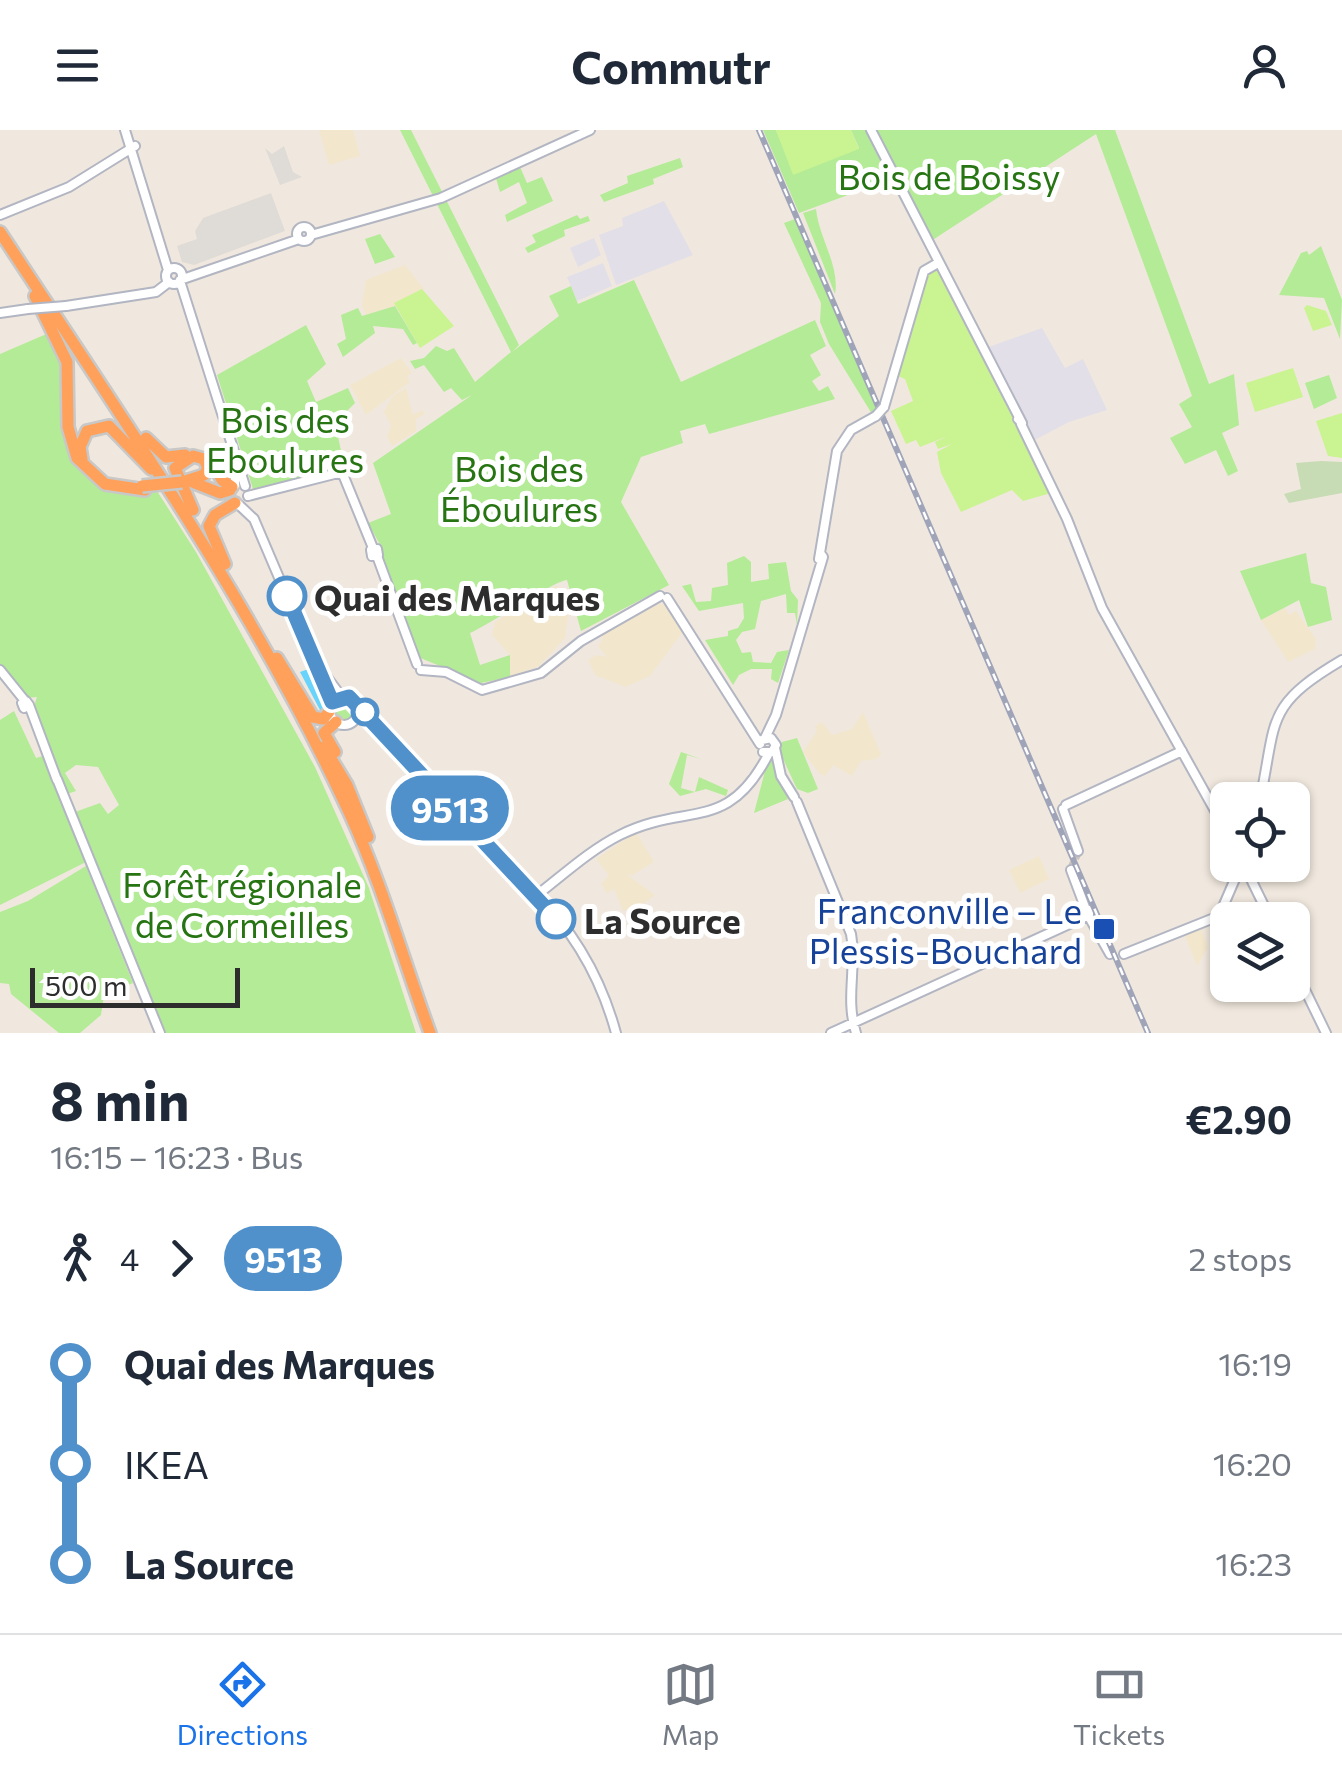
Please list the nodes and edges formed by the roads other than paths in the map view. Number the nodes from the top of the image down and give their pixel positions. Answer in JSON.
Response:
{"nodes":[{"id":1,"x":128,"y":130,"type":"edge"},
{"id":2,"x":871,"y":130,"type":"edge"},
{"id":3,"x":583,"y":132,"type":"edge"},
{"id":4,"x":133,"y":146,"type":"junction"},
{"id":5,"x":2,"y":215,"type":"edge"},
{"id":6,"x":0,"y":232,"type":"edge"},
{"id":7,"x":298,"y":236,"type":"junction"},
{"id":8,"x":0,"y":243,"type":"edge"},
{"id":9,"x":170,"y":255,"type":"junction"},
{"id":10,"x":938,"y":263,"type":"junction"},
{"id":11,"x":194,"y":272,"type":"junction"},
{"id":12,"x":174,"y":277,"type":"junction"},
{"id":13,"x":35,"y":296,"type":"junction"},
{"id":14,"x":0,"y":313,"type":"edge"},
{"id":15,"x":75,"y":343,"type":"junction"},
{"id":16,"x":146,"y":438,"type":"junction"},
{"id":17,"x":151,"y":469,"type":"junction"},
{"id":18,"x":183,"y":483,"type":"junction"},
{"id":19,"x":144,"y":488,"type":"junction"},
{"id":20,"x":239,"y":494,"type":"junction"},
{"id":21,"x":193,"y":510,"type":"junction"},
{"id":22,"x":228,"y":572,"type":"junction"},
{"id":23,"x":270,"y":648,"type":"junction"},
{"id":24,"x":1342,"y":660,"type":"edge"},
{"id":25,"x":0,"y":670,"type":"edge"},
{"id":26,"x":341,"y":696,"type":"junction"},
{"id":27,"x":332,"y":712,"type":"junction"},
{"id":28,"x":357,"y":713,"type":"junction"},
{"id":29,"x":767,"y":747,"type":"junction"},
{"id":30,"x":1182,"y":751,"type":"junction"},
{"id":31,"x":1262,"y":782,"type":"edge"},
{"id":32,"x":1210,"y":802,"type":"edge"},
{"id":33,"x":368,"y":838,"type":"junction"},
{"id":34,"x":1078,"y":850,"type":"tunnel mouth"},
{"id":35,"x":1071,"y":870,"type":"tunnel mouth"},
{"id":36,"x":1233,"y":882,"type":"edge"},
{"id":37,"x":533,"y":893,"type":"junction"},
{"id":38,"x":389,"y":911,"type":"junction"},
{"id":39,"x":1086,"y":913,"type":"junction"},
{"id":40,"x":1110,"y":954,"type":"dead end"},
{"id":41,"x":1124,"y":954,"type":"dead end"},
{"id":42,"x":1310,"y":1000,"type":"edge"},
{"id":43,"x":853,"y":1028,"type":"edge"},
{"id":44,"x":160,"y":1033,"type":"edge"},
{"id":45,"x":422,"y":1033,"type":"edge"},
{"id":46,"x":430,"y":1033,"type":"edge"},
{"id":47,"x":616,"y":1033,"type":"edge"},
{"id":48,"x":832,"y":1033,"type":"edge"},
{"id":49,"x":1326,"y":1033,"type":"edge"}],
"edges":[{"from":1,"to":4,"type":"street"},
{"from":2,"to":10,"type":"street"},
{"from":3,"to":7,"type":"street"},
{"from":4,"to":5,"type":"street"},
{"from":4,"to":9,"type":"street"},
{"from":4,"to":12,"type":"street"},
{"from":6,"to":15,"type":"highway"},
{"from":7,"to":11,"type":"street"},
{"from":7,"to":12,"type":"street"},
{"from":8,"to":13,"type":"highway"},
{"from":9,"to":11,"type":"street"},
{"from":9,"to":12,"type":"street"},
{"from":10,"to":29,"type":"street","bridge":true},
{"from":10,"to":30,"type":"street"},
{"from":11,"to":12,"type":"street"},
{"from":12,"to":14,"type":"street","bridge":true},
{"from":12,"to":20,"type":"street"},
{"from":13,"to":17,"type":"highway"},
{"from":13,"to":19,"type":"highway"},
{"from":15,"to":16,"type":"highway"},
{"from":15,"to":38,"type":"highway"},
{"from":16,"to":20,"type":"highway"},
{"from":16,"to":21,"type":"highway"},
{"from":17,"to":19,"type":"highway"},
{"from":17,"to":45,"type":"highway"},
{"from":18,"to":19,"type":"highway","bridge":true},
{"from":18,"to":20,"type":"highway"},
{"from":18,"to":21,"type":"highway"},
{"from":20,"to":22,"type":"highway"},
{"from":20,"to":26,"type":"street"},
{"from":20,"to":27,"type":"street"},
{"from":20,"to":29,"type":"street"},
{"from":21,"to":22,"type":"highway"},
{"from":22,"to":23,"type":"highway"},
{"from":23,"to":27,"type":"highway"},
{"from":23,"to":33,"type":"highway"},
{"from":24,"to":31,"type":"street"},
{"from":25,"to":44,"type":"street"},
{"from":26,"to":27,"type":"street"},
{"from":26,"to":28,"type":"street"},
{"from":27,"to":28,"type":"street"},
{"from":27,"to":33,"type":"highway"},
{"from":28,"to":37,"type":"street"},
{"from":29,"to":37,"type":"street"},
{"from":29,"to":43,"type":"street"},
{"from":30,"to":32,"type":"street"},
{"from":30,"to":34,"type":"street"},
{"from":33,"to":38,"type":"highway"},
{"from":35,"to":39,"type":"street"},
{"from":36,"to":41,"type":"street"},
{"from":37,"to":47,"type":"street"},
{"from":38,"to":46,"type":"highway"},
{"from":39,"to":40,"type":"street"},
{"from":39,"to":43,"type":"street"},
{"from":42,"to":49,"type":"street"},
{"from":43,"to":48,"type":"street"}]}
